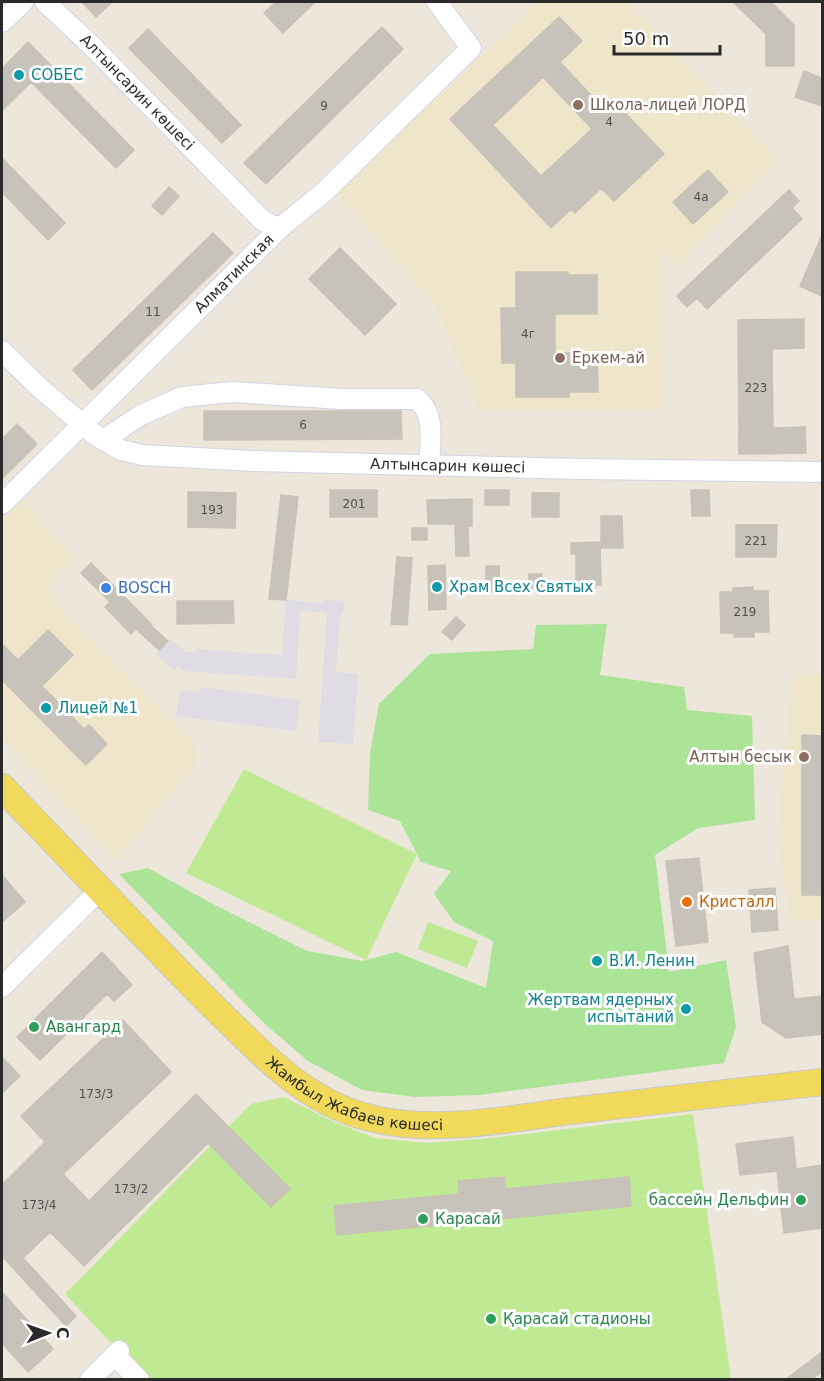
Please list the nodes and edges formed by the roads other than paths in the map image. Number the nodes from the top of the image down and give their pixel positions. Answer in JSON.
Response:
{"nodes":[{"id":1,"x":23,"y":2,"type":"edge"},
{"id":2,"x":45,"y":2,"type":"edge"},
{"id":3,"x":437,"y":2,"type":"edge"},
{"id":4,"x":2,"y":22,"type":"edge"},
{"id":5,"x":282,"y":226,"type":"junction"},
{"id":6,"x":2,"y":351,"type":"edge"},
{"id":7,"x":83,"y":425,"type":"junction"},
{"id":8,"x":103,"y":440,"type":"junction"},
{"id":9,"x":429,"y":465,"type":"junction"},
{"id":10,"x":822,"y":472,"type":"edge"},
{"id":11,"x":2,"y":504,"type":"edge"},
{"id":12,"x":2,"y":787,"type":"edge"},
{"id":13,"x":100,"y":890,"type":"junction"},
{"id":14,"x":2,"y":987,"type":"edge"},
{"id":15,"x":822,"y":1082,"type":"edge"},
{"id":16,"x":90,"y":1380,"type":"edge"},
{"id":17,"x":139,"y":1380,"type":"edge"}],
"edges":[{"from":1,"to":4,"type":"street"},
{"from":2,"to":5,"type":"street","name":"Алтынсарин көшесі"},
{"from":3,"to":5,"type":"street","name":"Алматинская"},
{"from":5,"to":7,"type":"street","name":"Алматинская"},
{"from":6,"to":7,"type":"street","name":"Алтынсарин көшесі"},
{"from":7,"to":8,"type":"street","name":"Алтынсарин көшесі"},
{"from":7,"to":11,"type":"street","name":"Алматинская"},
{"from":8,"to":9,"type":"street","name":"Алтынсарин көшесі"},
{"from":8,"to":9,"type":"street"},
{"from":9,"to":10,"type":"street","name":"Алтынсарин көшесі"},
{"from":12,"to":13,"type":"main road","name":"Жамбыл Жабаев көшесі"},
{"from":13,"to":14,"type":"street"},
{"from":13,"to":15,"type":"main road","name":"Жамбыл Жабаев көшесі"},
{"from":16,"to":17,"type":"street"}]}
